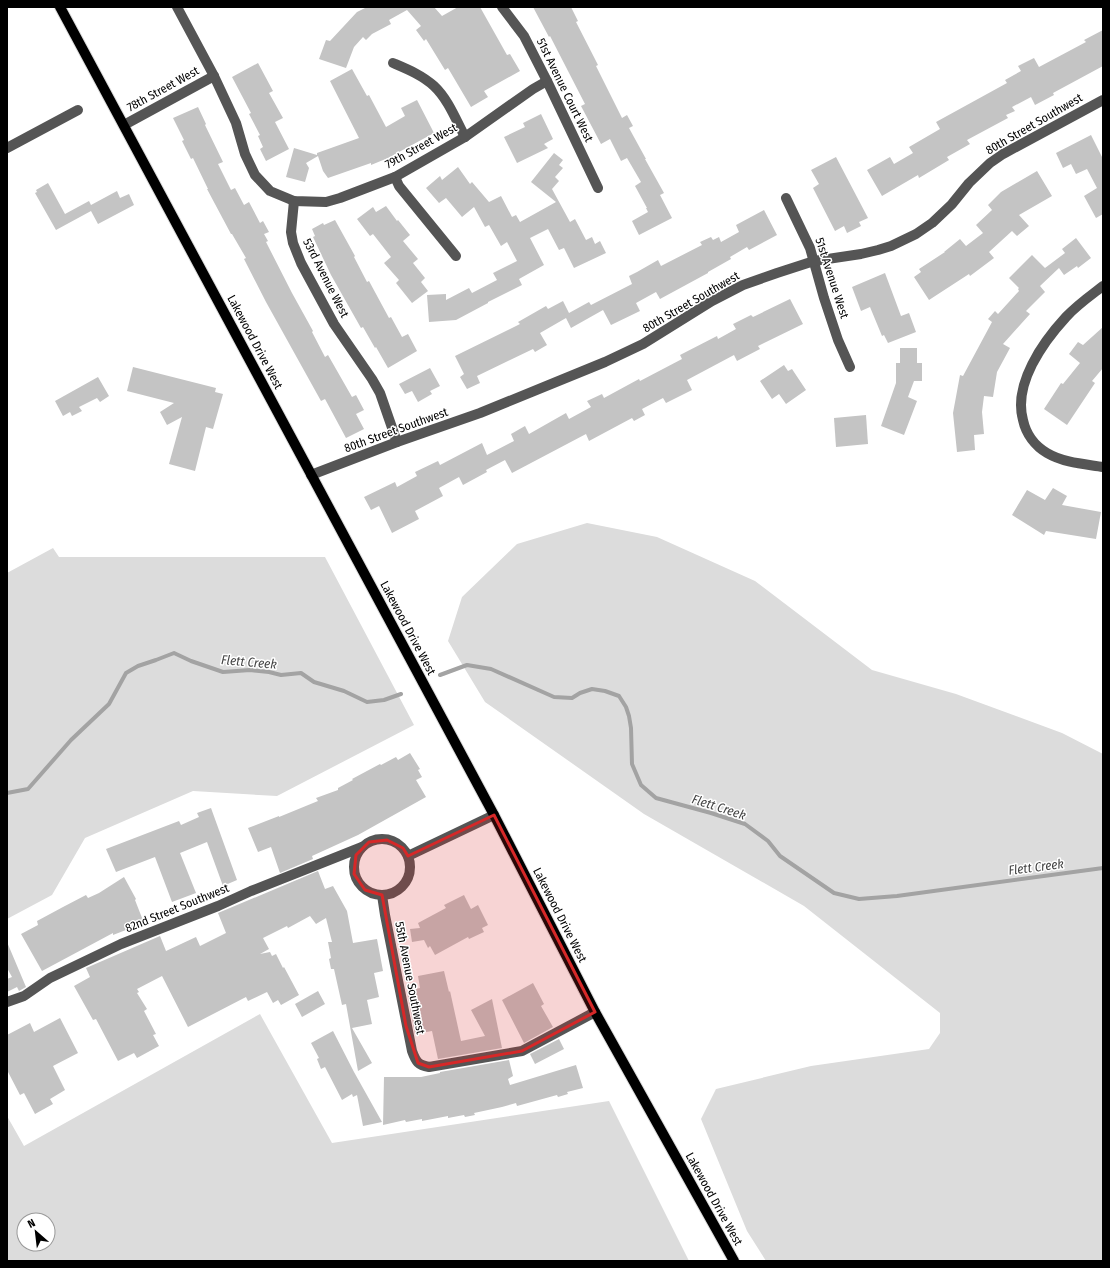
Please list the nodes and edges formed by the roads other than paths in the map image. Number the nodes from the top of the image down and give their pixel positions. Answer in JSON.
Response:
{"nodes":[{"id":1,"x":60,"y":7,"type":"edge"},
{"id":2,"x":177,"y":7,"type":"edge"},
{"id":3,"x":502,"y":7,"type":"edge"},
{"id":4,"x":393,"y":63,"type":"dead end"},
{"id":5,"x":214,"y":76,"type":"junction"},
{"id":6,"x":547,"y":81,"type":"junction"},
{"id":7,"x":1103,"y":100,"type":"edge"},
{"id":8,"x":78,"y":110,"type":"dead end"},
{"id":9,"x":124,"y":125,"type":"junction"},
{"id":10,"x":465,"y":137,"type":"junction"},
{"id":11,"x":7,"y":148,"type":"edge"},
{"id":12,"x":395,"y":177,"type":"junction"},
{"id":13,"x":598,"y":188,"type":"dead end"},
{"id":14,"x":786,"y":198,"type":"dead end"},
{"id":15,"x":294,"y":201,"type":"junction"},
{"id":16,"x":456,"y":256,"type":"dead end"},
{"id":17,"x":814,"y":261,"type":"junction"},
{"id":18,"x":1103,"y":286,"type":"edge"},
{"id":19,"x":850,"y":367,"type":"dead end"},
{"id":20,"x":397,"y":442,"type":"junction"},
{"id":21,"x":1103,"y":467,"type":"edge"},
{"id":22,"x":311,"y":475,"type":"junction"},
{"id":23,"x":494,"y":815,"type":"junction"},
{"id":24,"x":362,"y":848,"type":"junction"},
{"id":25,"x":408,"y":856,"type":"junction"},
{"id":26,"x":382,"y":896,"type":"junction"},
{"id":27,"x":7,"y":1002,"type":"edge"},
{"id":28,"x":595,"y":1012,"type":"junction"},
{"id":29,"x":734,"y":1261,"type":"edge"}],
"edges":[{"from":1,"to":9,"type":"main road","name":"Lakewood Drive West"},
{"from":2,"to":5,"type":"street"},
{"from":3,"to":6,"type":"street","name":"51st Avenue Court West"},
{"from":4,"to":10,"type":"street"},
{"from":5,"to":9,"type":"street","name":"78th Street West"},
{"from":5,"to":15,"type":"street"},
{"from":6,"to":10,"type":"street","name":"79th Street West"},
{"from":6,"to":13,"type":"street","name":"51st Avenue Court West"},
{"from":7,"to":17,"type":"street","name":"80th Street Southwest"},
{"from":8,"to":11,"type":"street"},
{"from":9,"to":22,"type":"main road","name":"Lakewood Drive West"},
{"from":10,"to":12,"type":"street","name":"79th Street West"},
{"from":12,"to":15,"type":"street","name":"79th Street West"},
{"from":12,"to":16,"type":"street"},
{"from":14,"to":17,"type":"street","name":"51st Avenue West"},
{"from":15,"to":20,"type":"street","name":"53rd Avenue West"},
{"from":17,"to":19,"type":"street","name":"51st Avenue West"},
{"from":17,"to":20,"type":"street","name":"80th Street Southwest"},
{"from":18,"to":21,"type":"street"},
{"from":20,"to":22,"type":"street","name":"80th Street Southwest"},
{"from":22,"to":23,"type":"main road","name":"Lakewood Drive West"},
{"from":23,"to":25,"type":"street"},
{"from":23,"to":28,"type":"main road","name":"Lakewood Drive West"},
{"from":24,"to":25,"type":"street"},
{"from":24,"to":26,"type":"street"},
{"from":24,"to":27,"type":"street","name":"82nd Street Southwest"},
{"from":25,"to":26,"type":"street"},
{"from":26,"to":28,"type":"street","name":"55th Avenue Southwest"},
{"from":28,"to":29,"type":"main road","name":"Lakewood Drive West"}]}
